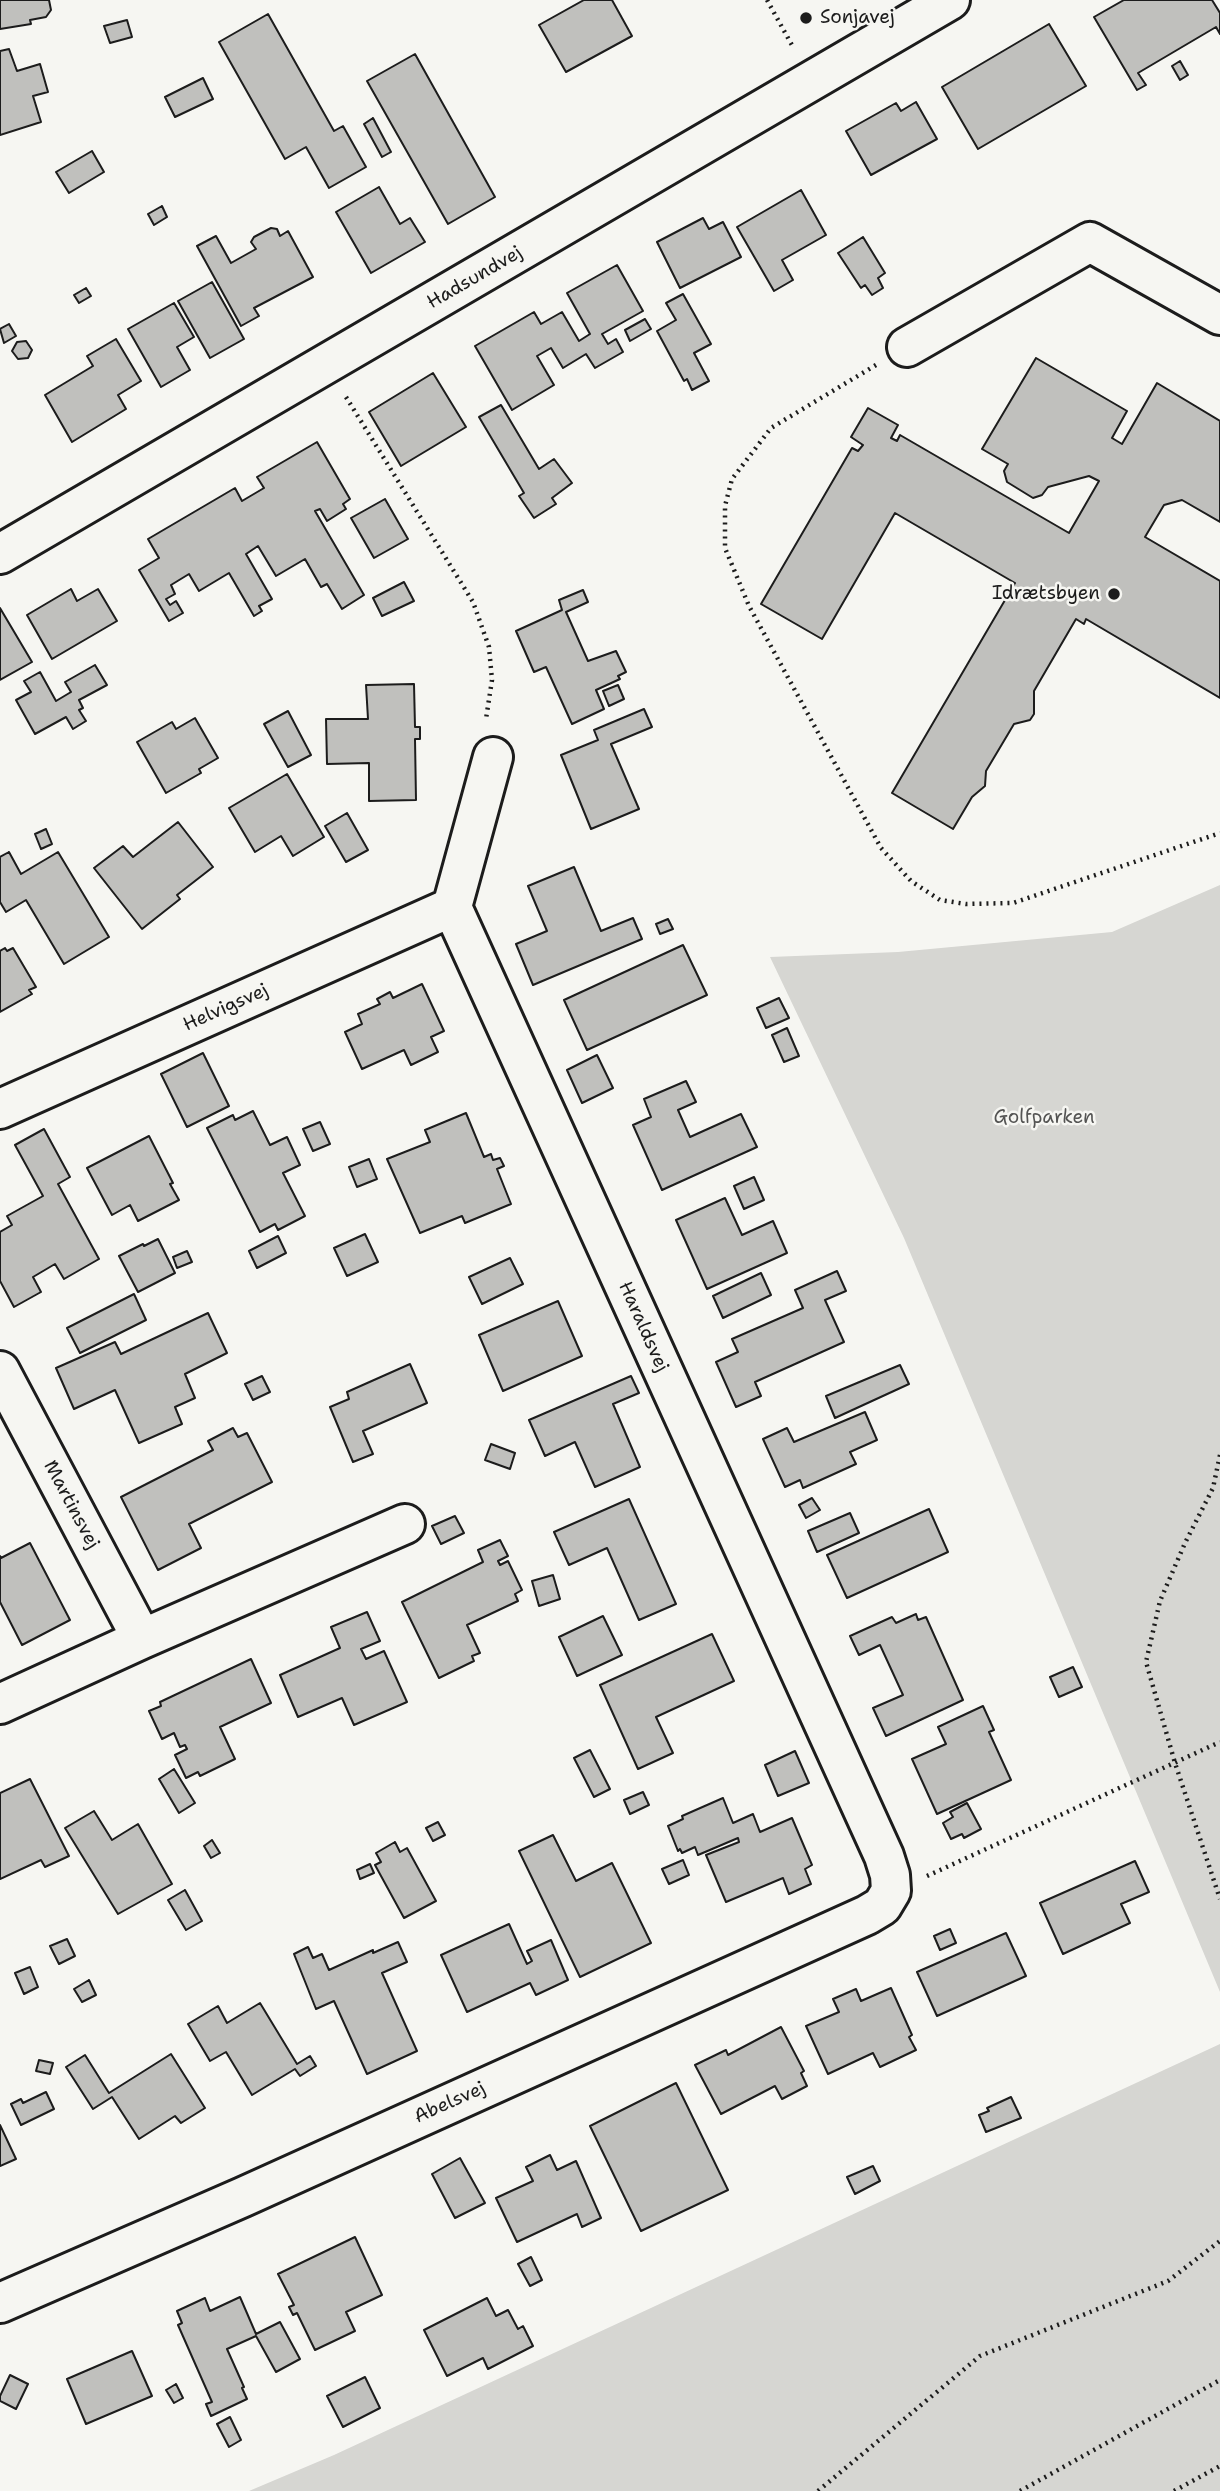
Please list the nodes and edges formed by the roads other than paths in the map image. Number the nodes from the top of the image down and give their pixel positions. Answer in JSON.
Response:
{"nodes":[{"id":1,"x":950,"y":0,"type":"edge"},
{"id":2,"x":1220,"y":315,"type":"edge"},
{"id":3,"x":907,"y":347,"type":"road end"},
{"id":4,"x":0,"y":554,"type":"edge"},
{"id":5,"x":493,"y":757,"type":"road end"},
{"id":6,"x":452,"y":907,"type":"junction"},
{"id":7,"x":0,"y":1109,"type":"edge"},
{"id":8,"x":0,"y":1371,"type":"edge"},
{"id":9,"x":405,"y":1524,"type":"dead end"},
{"id":10,"x":142,"y":1639,"type":"junction"},
{"id":11,"x":0,"y":1704,"type":"edge"},
{"id":12,"x":891,"y":1891,"type":"joint"},
{"id":13,"x":0,"y":2303,"type":"edge"}],
"edges":[{"from":1,"to":4,"type":"street","name":"Hadsundvej"},
{"from":2,"to":3,"type":"street"},
{"from":5,"to":6,"type":"street"},
{"from":6,"to":7,"type":"street","name":"Helvigsvej"},
{"from":6,"to":12,"type":"street","name":"Haraldsvej"},
{"from":8,"to":10,"type":"street","name":"Martinsvej"},
{"from":9,"to":10,"type":"street"},
{"from":10,"to":11,"type":"street"},
{"from":12,"to":13,"type":"street","name":"Abelsvej"}]}
